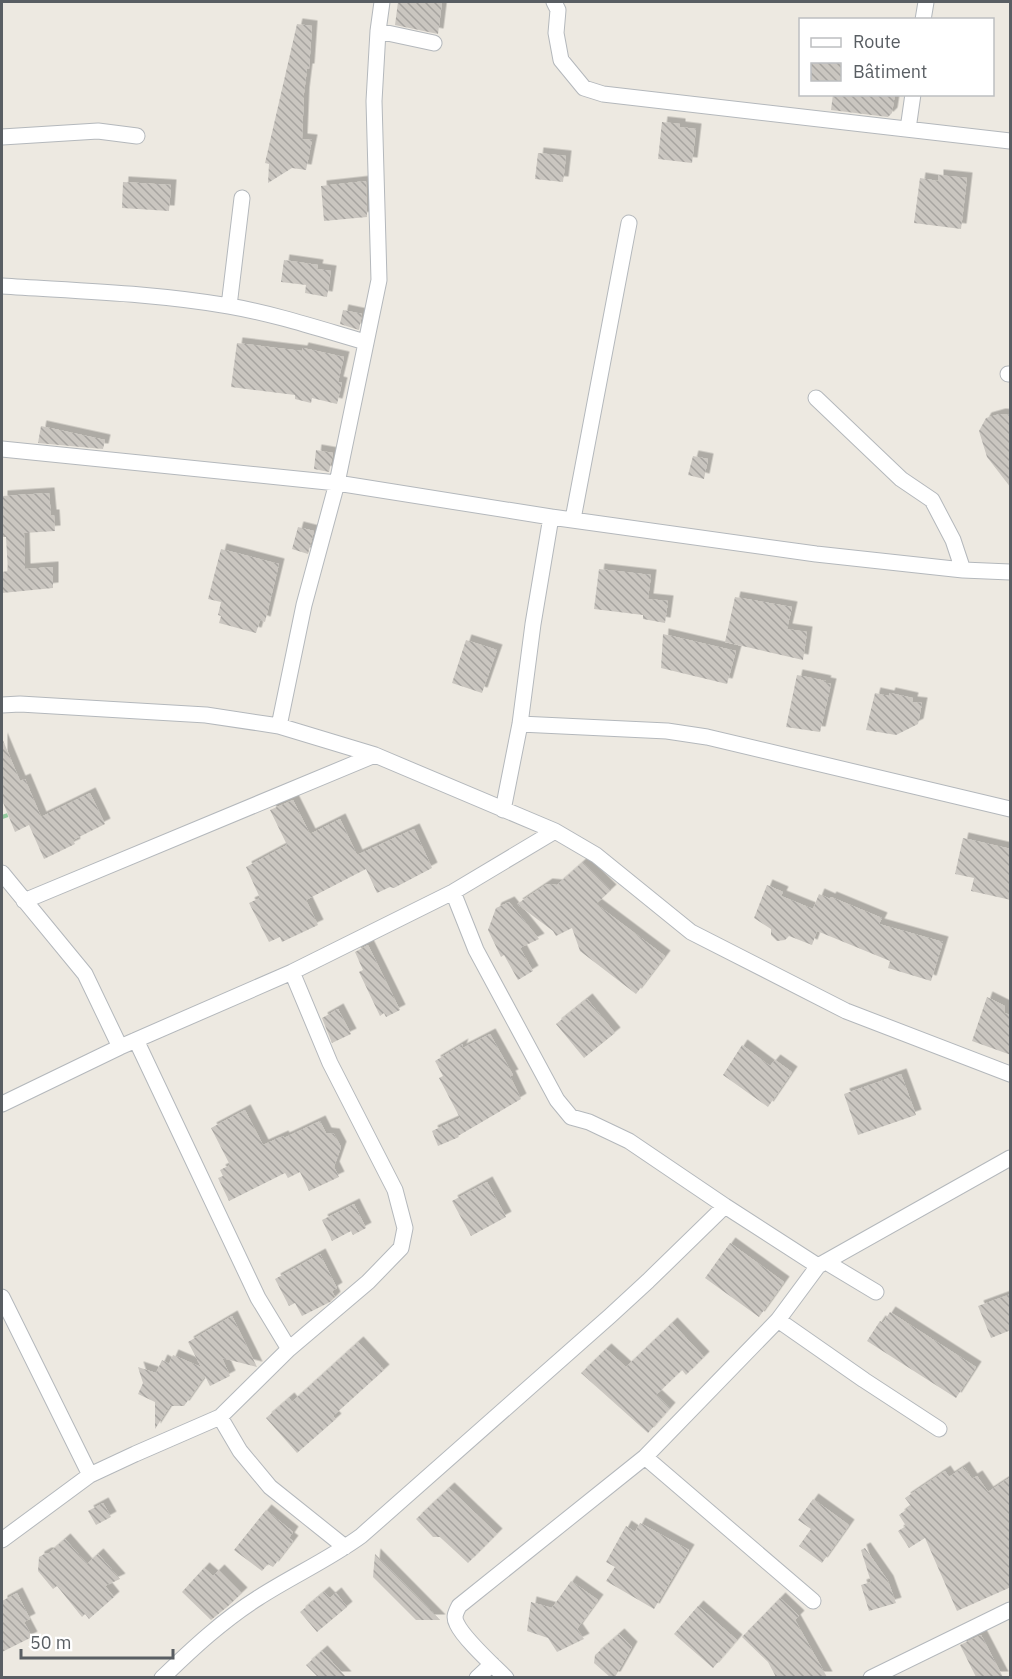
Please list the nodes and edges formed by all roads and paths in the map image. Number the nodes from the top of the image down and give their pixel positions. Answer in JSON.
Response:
{"nodes":[{"id":1,"x":382,"y":2,"type":"edge"},
{"id":2,"x":554,"y":2,"type":"edge"},
{"id":3,"x":926,"y":2,"type":"edge"},
{"id":4,"x":923,"y":18,"type":"edge"},
{"id":5,"x":378,"y":31,"type":"junction"},
{"id":6,"x":435,"y":43,"type":"dead end"},
{"id":7,"x":913,"y":96,"type":"edge"},
{"id":8,"x":908,"y":129,"type":"junction"},
{"id":9,"x":137,"y":136,"type":"dead end"},
{"id":10,"x":2,"y":137,"type":"edge"},
{"id":11,"x":1011,"y":141,"type":"edge"},
{"id":12,"x":242,"y":198,"type":"dead end"},
{"id":13,"x":629,"y":223,"type":"dead end"},
{"id":14,"x":2,"y":286,"type":"edge"},
{"id":15,"x":229,"y":306,"type":"junction"},
{"id":16,"x":365,"y":342,"type":"junction"},
{"id":17,"x":816,"y":398,"type":"dead end"},
{"id":18,"x":2,"y":449,"type":"edge"},
{"id":19,"x":337,"y":483,"type":"junction"},
{"id":20,"x":551,"y":517,"type":"junction"},
{"id":21,"x":573,"y":519,"type":"junction"},
{"id":22,"x":963,"y":570,"type":"junction"},
{"id":23,"x":1011,"y":572,"type":"edge"},
{"id":24,"x":2,"y":705,"type":"edge"},
{"id":25,"x":520,"y":724,"type":"junction"},
{"id":26,"x":279,"y":726,"type":"junction"},
{"id":27,"x":375,"y":755,"type":"junction"},
{"id":28,"x":1011,"y":809,"type":"edge"},
{"id":29,"x":503,"y":810,"type":"junction"},
{"id":30,"x":8,"y":815,"type":"dead end"},
{"id":31,"x":2,"y":817,"type":"edge"},
{"id":32,"x":555,"y":831,"type":"junction"},
{"id":33,"x":2,"y":873,"type":"edge"},
{"id":34,"x":453,"y":892,"type":"junction"},
{"id":35,"x":24,"y":901,"type":"junction"},
{"id":36,"x":292,"y":972,"type":"junction"},
{"id":37,"x":136,"y":1040,"type":"junction"},
{"id":38,"x":120,"y":1047,"type":"junction"},
{"id":39,"x":1011,"y":1074,"type":"edge"},
{"id":40,"x":2,"y":1104,"type":"edge"},
{"id":41,"x":1011,"y":1158,"type":"edge"},
{"id":42,"x":725,"y":1206,"type":"junction"},
{"id":43,"x":822,"y":1264,"type":"junction"},
{"id":44,"x":876,"y":1292,"type":"dead end"},
{"id":45,"x":2,"y":1297,"type":"edge"},
{"id":46,"x":778,"y":1320,"type":"junction"},
{"id":47,"x":289,"y":1349,"type":"junction"},
{"id":48,"x":220,"y":1418,"type":"junction"},
{"id":49,"x":939,"y":1429,"type":"dead end"},
{"id":50,"x":645,"y":1458,"type":"junction"},
{"id":51,"x":90,"y":1475,"type":"junction"},
{"id":52,"x":2,"y":1540,"type":"edge"},
{"id":53,"x":345,"y":1547,"type":"junction"},
{"id":54,"x":813,"y":1601,"type":"dead end"},
{"id":55,"x":1011,"y":1610,"type":"edge"},
{"id":56,"x":492,"y":1664,"type":"junction"},
{"id":57,"x":162,"y":1677,"type":"edge"},
{"id":58,"x":477,"y":1677,"type":"edge"},
{"id":59,"x":506,"y":1677,"type":"edge"},
{"id":60,"x":871,"y":1677,"type":"edge"}],
"edges":[{"from":1,"to":5,"type":"street"},
{"from":2,"to":8,"type":"street"},
{"from":3,"to":4,"type":"street"},
{"from":5,"to":6,"type":"street"},
{"from":5,"to":16,"type":"street"},
{"from":7,"to":8,"type":"street"},
{"from":8,"to":11,"type":"street"},
{"from":9,"to":10,"type":"street"},
{"from":12,"to":15,"type":"street"},
{"from":13,"to":21,"type":"street"},
{"from":14,"to":15,"type":"street"},
{"from":15,"to":16,"type":"street"},
{"from":16,"to":19,"type":"street"},
{"from":17,"to":22,"type":"street"},
{"from":18,"to":19,"type":"street"},
{"from":19,"to":20,"type":"street"},
{"from":19,"to":26,"type":"street"},
{"from":20,"to":21,"type":"street"},
{"from":20,"to":25,"type":"street"},
{"from":21,"to":22,"type":"street"},
{"from":22,"to":23,"type":"street"},
{"from":24,"to":26,"type":"street"},
{"from":25,"to":28,"type":"street"},
{"from":25,"to":29,"type":"street"},
{"from":26,"to":27,"type":"street"},
{"from":27,"to":29,"type":"street"},
{"from":27,"to":35,"type":"street"},
{"from":29,"to":32,"type":"street"},
{"from":30,"to":31,"type":"path"},
{"from":32,"to":34,"type":"street"},
{"from":32,"to":39,"type":"street"},
{"from":33,"to":35,"type":"street"},
{"from":34,"to":36,"type":"street"},
{"from":34,"to":42,"type":"street"},
{"from":35,"to":38,"type":"street"},
{"from":36,"to":37,"type":"street"},
{"from":36,"to":47,"type":"street"},
{"from":37,"to":38,"type":"street"},
{"from":37,"to":47,"type":"street"},
{"from":38,"to":40,"type":"street"},
{"from":41,"to":43,"type":"street"},
{"from":42,"to":43,"type":"street"},
{"from":42,"to":53,"type":"street"},
{"from":43,"to":44,"type":"street"},
{"from":43,"to":46,"type":"street"},
{"from":45,"to":51,"type":"street"},
{"from":46,"to":49,"type":"street"},
{"from":46,"to":50,"type":"street"},
{"from":47,"to":48,"type":"street"},
{"from":48,"to":51,"type":"street"},
{"from":48,"to":53,"type":"street"},
{"from":50,"to":54,"type":"street"},
{"from":50,"to":56,"type":"street"},
{"from":51,"to":52,"type":"street"},
{"from":53,"to":57,"type":"street"},
{"from":55,"to":60,"type":"street"},
{"from":56,"to":58,"type":"street"},
{"from":56,"to":59,"type":"street"}]}
